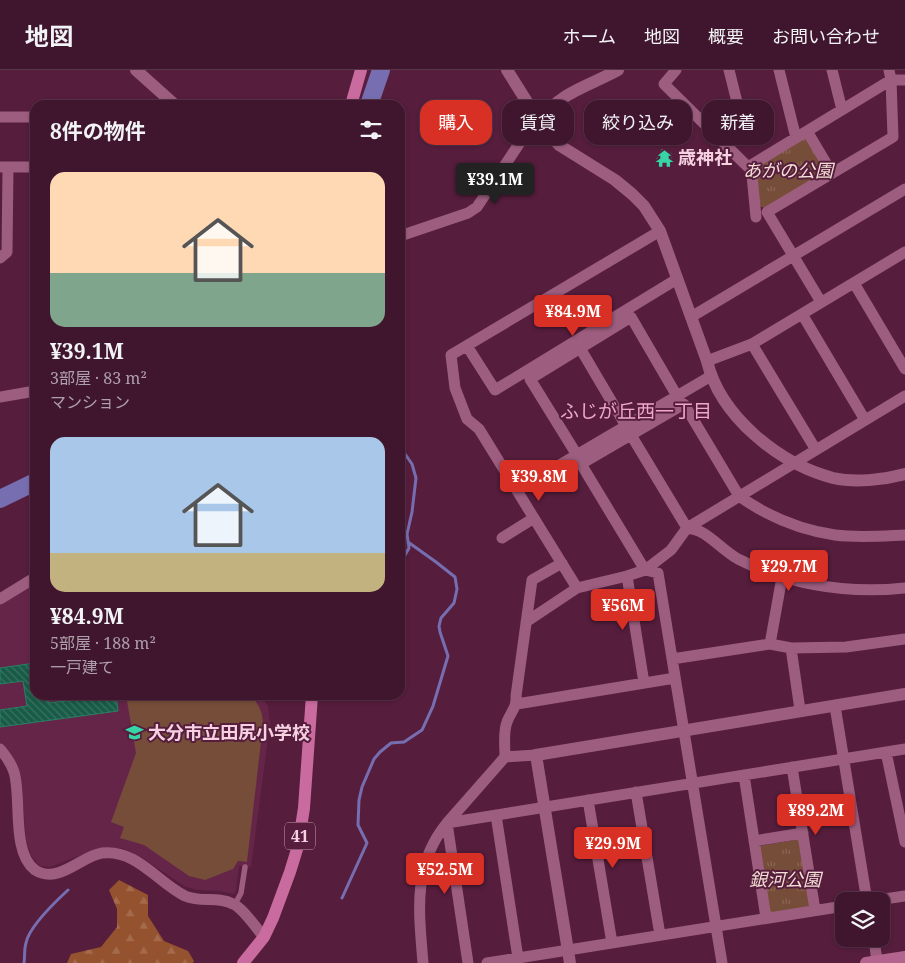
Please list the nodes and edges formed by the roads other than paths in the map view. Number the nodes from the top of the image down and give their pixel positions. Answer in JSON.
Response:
{"nodes":[{"id":1,"x":136,"y":70,"type":"edge"},
{"id":2,"x":361,"y":70,"type":"edge"},
{"id":3,"x":507,"y":70,"type":"edge"},
{"id":4,"x":618,"y":70,"type":"edge"},
{"id":5,"x":676,"y":70,"type":"edge"},
{"id":6,"x":729,"y":70,"type":"edge"},
{"id":7,"x":779,"y":70,"type":"edge"},
{"id":8,"x":832,"y":70,"type":"edge"},
{"id":9,"x":890,"y":75,"type":"edge"},
{"id":10,"x":905,"y":80,"type":"edge"},
{"id":11,"x":169,"y":100,"type":"edge"},
{"id":12,"x":352,"y":100,"type":"edge"},
{"id":13,"x":526,"y":100,"type":"edge"},
{"id":14,"x":559,"y":100,"type":"edge"},
{"id":15,"x":736,"y":100,"type":"edge"},
{"id":16,"x":842,"y":110,"type":"junction"},
{"id":17,"x":0,"y":116,"type":"edge"},
{"id":18,"x":30,"y":117,"type":"edge"},
{"id":19,"x":702,"y":121,"type":"edge"},
{"id":20,"x":807,"y":131,"type":"junction"},
{"id":21,"x":796,"y":138,"type":"junction"},
{"id":22,"x":518,"y":145,"type":"edge"},
{"id":23,"x":559,"y":145,"type":"edge"},
{"id":24,"x":726,"y":145,"type":"edge"},
{"id":25,"x":751,"y":165,"type":"junction"},
{"id":26,"x":4,"y":167,"type":"edge"},
{"id":27,"x":30,"y":168,"type":"edge"},
{"id":28,"x":832,"y":173,"type":"junction"},
{"id":29,"x":905,"y":189,"type":"edge"},
{"id":30,"x":756,"y":217,"type":"dead end"},
{"id":31,"x":660,"y":231,"type":"junction"},
{"id":32,"x":405,"y":234,"type":"edge"},
{"id":33,"x":905,"y":253,"type":"edge"},
{"id":34,"x":793,"y":256,"type":"junction"},
{"id":35,"x":0,"y":258,"type":"edge"},
{"id":36,"x":677,"y":279,"type":"junction"},
{"id":37,"x":854,"y":283,"type":"junction"},
{"id":38,"x":821,"y":302,"type":"junction"},
{"id":39,"x":802,"y":314,"type":"junction"},
{"id":40,"x":691,"y":317,"type":"junction"},
{"id":41,"x":752,"y":344,"type":"junction"},
{"id":42,"x":467,"y":346,"type":"junction"},
{"id":43,"x":580,"y":348,"type":"junction"},
{"id":44,"x":707,"y":361,"type":"junction"},
{"id":45,"x":905,"y":369,"type":"edge"},
{"id":46,"x":711,"y":376,"type":"junction"},
{"id":47,"x":30,"y":392,"type":"edge"},
{"id":48,"x":677,"y":396,"type":"junction"},
{"id":49,"x":905,"y":396,"type":"edge"},
{"id":50,"x":0,"y":397,"type":"edge"},
{"id":51,"x":865,"y":420,"type":"junction"},
{"id":52,"x":629,"y":430,"type":"junction"},
{"id":53,"x":816,"y":450,"type":"junction"},
{"id":54,"x":577,"y":455,"type":"junction"},
{"id":55,"x":794,"y":463,"type":"junction"},
{"id":56,"x":905,"y":474,"type":"edge"},
{"id":57,"x":517,"y":490,"type":"junction"},
{"id":58,"x":739,"y":496,"type":"junction"},
{"id":59,"x":534,"y":518,"type":"junction"},
{"id":60,"x":687,"y":528,"type":"junction"},
{"id":61,"x":905,"y":535,"type":"edge"},
{"id":62,"x":502,"y":538,"type":"dead end"},
{"id":63,"x":562,"y":563,"type":"junction"},
{"id":64,"x":645,"y":570,"type":"junction"},
{"id":65,"x":627,"y":576,"type":"junction"},
{"id":66,"x":782,"y":577,"type":"junction"},
{"id":67,"x":30,"y":581,"type":"edge"},
{"id":68,"x":577,"y":588,"type":"junction"},
{"id":69,"x":905,"y":588,"type":"edge"},
{"id":70,"x":0,"y":598,"type":"edge"},
{"id":71,"x":526,"y":622,"type":"junction"},
{"id":72,"x":905,"y":638,"type":"edge"},
{"id":73,"x":770,"y":644,"type":"junction"},
{"id":74,"x":791,"y":648,"type":"junction"},
{"id":75,"x":672,"y":659,"type":"junction"},
{"id":76,"x":675,"y":678,"type":"junction"},
{"id":77,"x":644,"y":683,"type":"junction"},
{"id":78,"x":905,"y":694,"type":"edge"},
{"id":79,"x":312,"y":700,"type":"edge"},
{"id":80,"x":517,"y":704,"type":"junction"},
{"id":81,"x":835,"y":706,"type":"junction"},
{"id":82,"x":800,"y":710,"type":"junction"},
{"id":83,"x":683,"y":731,"type":"junction"},
{"id":84,"x":905,"y":748,"type":"edge"},
{"id":85,"x":0,"y":749,"type":"edge"},
{"id":86,"x":886,"y":752,"type":"junction"},
{"id":87,"x":536,"y":754,"type":"junction"},
{"id":88,"x":505,"y":757,"type":"junction"},
{"id":89,"x":844,"y":758,"type":"junction"},
{"id":90,"x":792,"y":767,"type":"junction"},
{"id":91,"x":744,"y":775,"type":"junction"},
{"id":92,"x":692,"y":783,"type":"junction"},
{"id":93,"x":636,"y":792,"type":"junction"},
{"id":94,"x":588,"y":800,"type":"junction"},
{"id":95,"x":544,"y":807,"type":"junction"},
{"id":96,"x":496,"y":815,"type":"junction"},
{"id":97,"x":447,"y":823,"type":"junction"},
{"id":98,"x":803,"y":833,"type":"junction"},
{"id":99,"x":754,"y":841,"type":"junction"},
{"id":100,"x":905,"y":842,"type":"edge"},
{"id":101,"x":245,"y":867,"type":"dead end"},
{"id":102,"x":866,"y":892,"type":"edge"},
{"id":103,"x":905,"y":896,"type":"edge"},
{"id":104,"x":890,"y":898,"type":"edge"},
{"id":105,"x":235,"y":904,"type":"junction"},
{"id":106,"x":835,"y":907,"type":"edge"},
{"id":107,"x":815,"y":910,"type":"junction"},
{"id":108,"x":766,"y":918,"type":"junction"},
{"id":109,"x":716,"y":926,"type":"junction"},
{"id":110,"x":660,"y":935,"type":"junction"},
{"id":111,"x":264,"y":937,"type":"junction"},
{"id":112,"x":612,"y":943,"type":"junction"},
{"id":113,"x":873,"y":947,"type":"edge"},
{"id":114,"x":568,"y":950,"type":"junction"},
{"id":115,"x":905,"y":957,"type":"edge"},
{"id":116,"x":518,"y":958,"type":"junction"},
{"id":117,"x":872,"y":962,"type":"edge"},
{"id":118,"x":243,"y":963,"type":"edge"},
{"id":119,"x":423,"y":963,"type":"edge"},
{"id":120,"x":468,"y":963,"type":"edge"},
{"id":121,"x":487,"y":963,"type":"edge"},
{"id":122,"x":570,"y":963,"type":"edge"},
{"id":123,"x":722,"y":963,"type":"edge"}],
"edges":[{"from":1,"to":11,"type":"street"},
{"from":2,"to":12,"type":"main road"},
{"from":3,"to":13,"type":"street"},
{"from":4,"to":14,"type":"street"},
{"from":5,"to":19,"type":"street"},
{"from":6,"to":15,"type":"street"},
{"from":7,"to":21,"type":"street"},
{"from":8,"to":16,"type":"street"},
{"from":9,"to":10,"type":"street"},
{"from":9,"to":16,"type":"street"},
{"from":9,"to":28,"type":"street"},
{"from":16,"to":20,"type":"street"},
{"from":17,"to":18,"type":"street"},
{"from":20,"to":21,"type":"street"},
{"from":20,"to":28,"type":"street"},
{"from":21,"to":25,"type":"street"},
{"from":22,"to":32,"type":"street"},
{"from":23,"to":31,"type":"street"},
{"from":24,"to":25,"type":"street"},
{"from":25,"to":30,"type":"street"},
{"from":26,"to":27,"type":"street"},
{"from":26,"to":35,"type":"street"},
{"from":28,"to":34,"type":"street"},
{"from":29,"to":34,"type":"street"},
{"from":31,"to":36,"type":"street"},
{"from":31,"to":42,"type":"street"},
{"from":33,"to":37,"type":"street"},
{"from":34,"to":38,"type":"street"},
{"from":34,"to":40,"type":"street"},
{"from":36,"to":40,"type":"street"},
{"from":36,"to":42,"type":"street"},
{"from":37,"to":38,"type":"street"},
{"from":37,"to":45,"type":"street"},
{"from":38,"to":39,"type":"street"},
{"from":39,"to":41,"type":"street"},
{"from":39,"to":51,"type":"street"},
{"from":40,"to":44,"type":"street"},
{"from":41,"to":44,"type":"street"},
{"from":41,"to":53,"type":"street"},
{"from":42,"to":57,"type":"street"},
{"from":43,"to":48,"type":"street"},
{"from":43,"to":52,"type":"street"},
{"from":43,"to":54,"type":"street"},
{"from":44,"to":46,"type":"street"},
{"from":46,"to":48,"type":"street"},
{"from":46,"to":55,"type":"street"},
{"from":47,"to":50,"type":"street"},
{"from":48,"to":52,"type":"street"},
{"from":49,"to":51,"type":"street"},
{"from":51,"to":53,"type":"street"},
{"from":52,"to":54,"type":"street"},
{"from":52,"to":58,"type":"street"},
{"from":52,"to":60,"type":"street"},
{"from":52,"to":64,"type":"street"},
{"from":53,"to":55,"type":"street"},
{"from":54,"to":57,"type":"street"},
{"from":55,"to":56,"type":"street"},
{"from":55,"to":58,"type":"street"},
{"from":57,"to":59,"type":"street"},
{"from":58,"to":60,"type":"street"},
{"from":58,"to":61,"type":"street"},
{"from":59,"to":62,"type":"street"},
{"from":59,"to":63,"type":"street"},
{"from":60,"to":64,"type":"street"},
{"from":60,"to":66,"type":"street"},
{"from":63,"to":68,"type":"street"},
{"from":63,"to":71,"type":"street"},
{"from":64,"to":65,"type":"street"},
{"from":64,"to":75,"type":"street"},
{"from":65,"to":68,"type":"street"},
{"from":65,"to":77,"type":"street"},
{"from":66,"to":69,"type":"street"},
{"from":66,"to":73,"type":"street"},
{"from":67,"to":70,"type":"street"},
{"from":68,"to":71,"type":"street"},
{"from":71,"to":80,"type":"street"},
{"from":72,"to":74,"type":"street"},
{"from":73,"to":74,"type":"street"},
{"from":73,"to":75,"type":"street"},
{"from":74,"to":82,"type":"street"},
{"from":75,"to":76,"type":"street"},
{"from":76,"to":77,"type":"street"},
{"from":76,"to":83,"type":"street"},
{"from":77,"to":80,"type":"street"},
{"from":78,"to":81,"type":"street"},
{"from":79,"to":111,"type":"main road","number":"41"},
{"from":80,"to":88,"type":"street"},
{"from":81,"to":82,"type":"street"},
{"from":81,"to":89,"type":"street"},
{"from":82,"to":83,"type":"street"},
{"from":83,"to":87,"type":"street"},
{"from":83,"to":92,"type":"street"},
{"from":84,"to":86,"type":"street"},
{"from":85,"to":105,"type":"street"},
{"from":86,"to":89,"type":"street"},
{"from":86,"to":100,"type":"street"},
{"from":87,"to":88,"type":"street"},
{"from":87,"to":95,"type":"street"},
{"from":88,"to":97,"type":"street"},
{"from":89,"to":90,"type":"street"},
{"from":89,"to":102,"type":"street"},
{"from":90,"to":91,"type":"street"},
{"from":90,"to":98,"type":"street"},
{"from":91,"to":92,"type":"street"},
{"from":91,"to":99,"type":"street"},
{"from":92,"to":93,"type":"street"},
{"from":92,"to":109,"type":"street"},
{"from":93,"to":94,"type":"street"},
{"from":93,"to":110,"type":"street"},
{"from":94,"to":95,"type":"street"},
{"from":94,"to":112,"type":"street"},
{"from":95,"to":96,"type":"street"},
{"from":95,"to":114,"type":"street"},
{"from":96,"to":97,"type":"street"},
{"from":96,"to":116,"type":"street"},
{"from":97,"to":119,"type":"street"},
{"from":97,"to":120,"type":"street"},
{"from":98,"to":99,"type":"street"},
{"from":98,"to":107,"type":"street"},
{"from":99,"to":108,"type":"street"},
{"from":101,"to":105,"type":"lane"},
{"from":103,"to":104,"type":"street"},
{"from":105,"to":111,"type":"street"},
{"from":106,"to":107,"type":"street"},
{"from":107,"to":108,"type":"street"},
{"from":108,"to":109,"type":"street"},
{"from":109,"to":110,"type":"street"},
{"from":109,"to":123,"type":"street"},
{"from":110,"to":112,"type":"street"},
{"from":111,"to":118,"type":"main road","number":"41"},
{"from":112,"to":114,"type":"street"},
{"from":113,"to":117,"type":"street"},
{"from":114,"to":116,"type":"street"},
{"from":114,"to":122,"type":"street"},
{"from":115,"to":117,"type":"main road"},
{"from":116,"to":121,"type":"street"}]}
